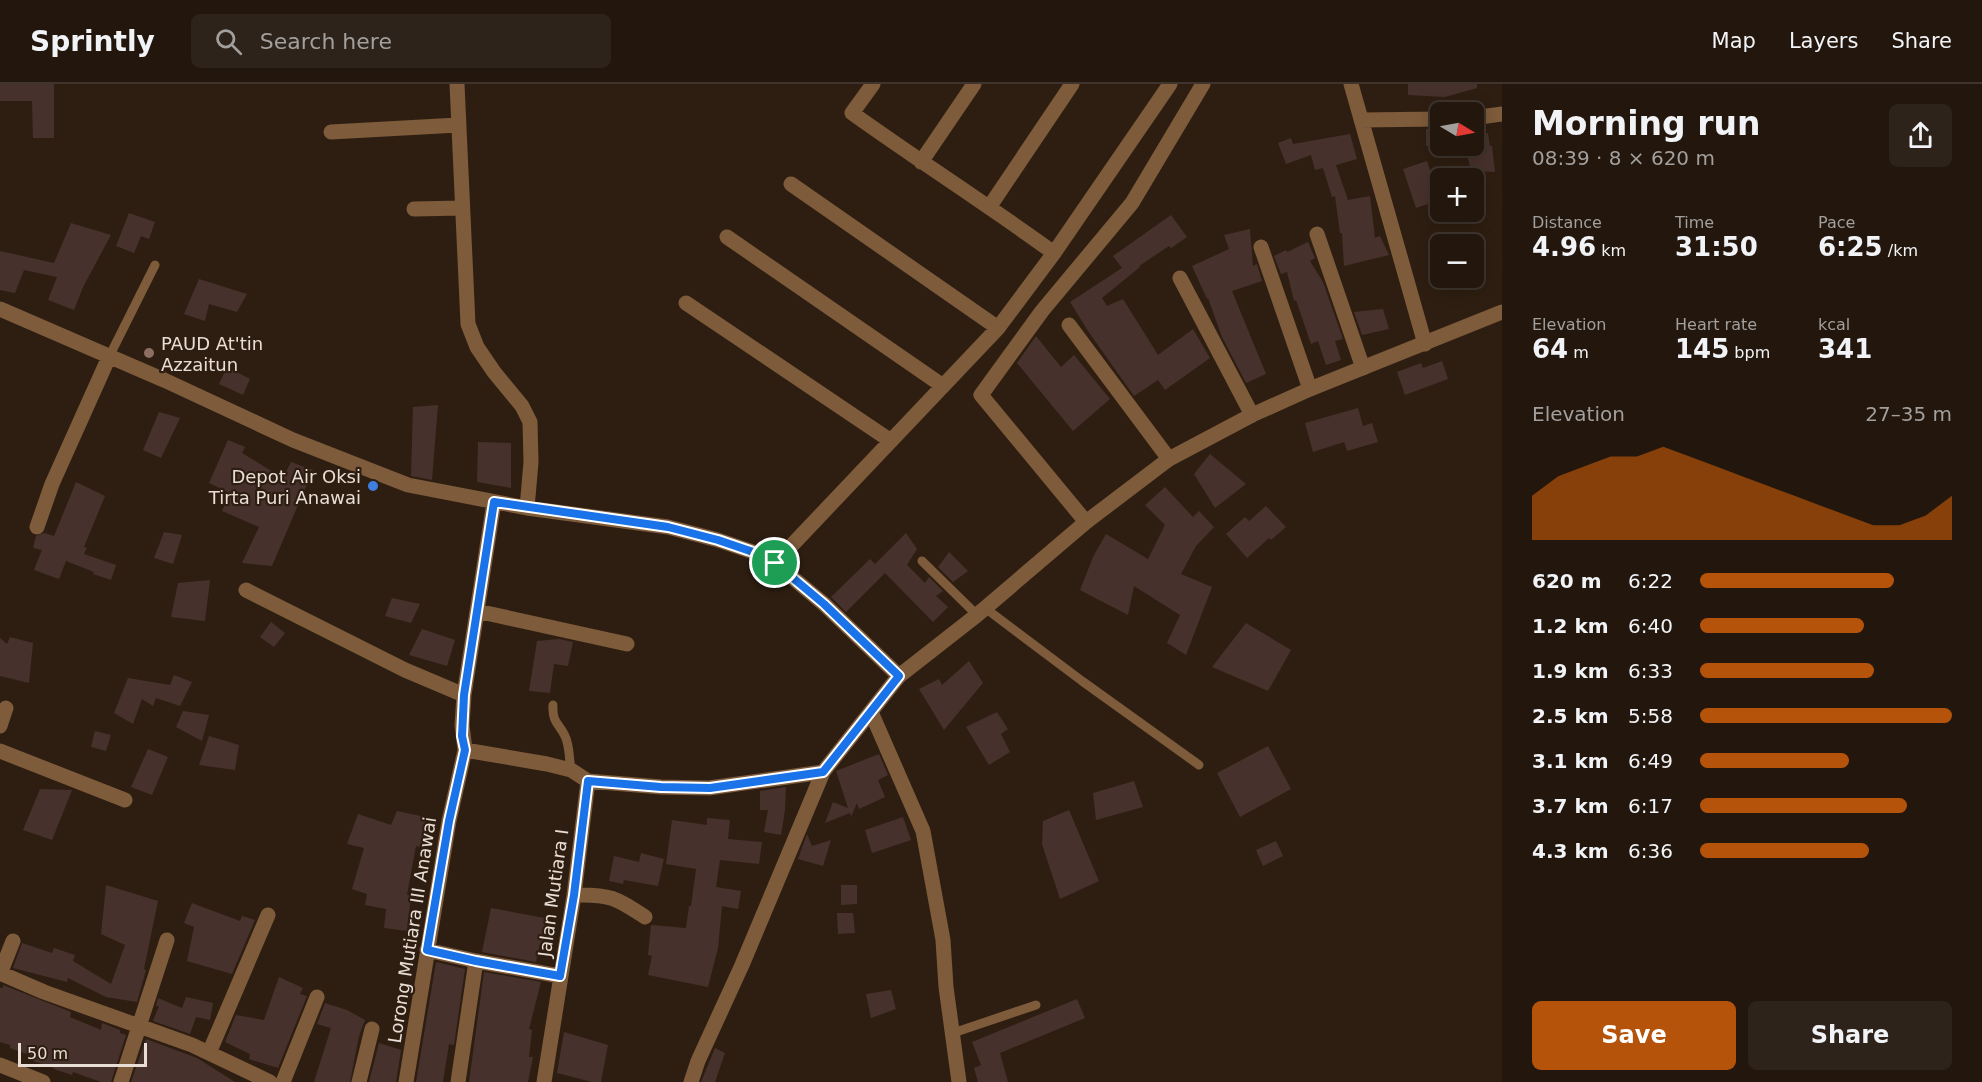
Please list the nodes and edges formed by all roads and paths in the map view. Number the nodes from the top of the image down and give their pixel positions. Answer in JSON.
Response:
{"nodes":[{"id":1,"x":457,"y":84,"type":"edge"},
{"id":2,"x":873,"y":84,"type":"edge"},
{"id":3,"x":1072,"y":84,"type":"edge"},
{"id":4,"x":1170,"y":84,"type":"edge"},
{"id":5,"x":1203,"y":84,"type":"edge"},
{"id":6,"x":1351,"y":84,"type":"edge"},
{"id":7,"x":969,"y":86,"type":"edge"},
{"id":8,"x":1502,"y":114,"type":"edge"},
{"id":9,"x":1484,"y":116,"type":"edge"},
{"id":10,"x":1430,"y":119,"type":"edge"},
{"id":11,"x":1360,"y":120,"type":"junction"},
{"id":12,"x":459,"y":125,"type":"junction"},
{"id":13,"x":331,"y":132,"type":"dead end"},
{"id":14,"x":921,"y":162,"type":"junction"},
{"id":15,"x":791,"y":184,"type":"dead end"},
{"id":16,"x":990,"y":207,"type":"junction"},
{"id":17,"x":462,"y":208,"type":"junction"},
{"id":18,"x":414,"y":209,"type":"dead end"},
{"id":19,"x":1317,"y":234,"type":"dead end"},
{"id":20,"x":727,"y":237,"type":"dead end"},
{"id":21,"x":1261,"y":247,"type":"dead end"},
{"id":22,"x":1054,"y":253,"type":"junction"},
{"id":23,"x":155,"y":265,"type":"dead end"},
{"id":24,"x":1180,"y":278,"type":"dead end"},
{"id":25,"x":686,"y":303,"type":"dead end"},
{"id":26,"x":0,"y":309,"type":"edge"},
{"id":27,"x":1502,"y":312,"type":"edge"},
{"id":28,"x":1069,"y":325,"type":"dead end"},
{"id":29,"x":998,"y":328,"type":"junction"},
{"id":30,"x":1425,"y":344,"type":"junction"},
{"id":31,"x":109,"y":357,"type":"junction"},
{"id":32,"x":1363,"y":368,"type":"junction"},
{"id":33,"x":943,"y":386,"type":"junction"},
{"id":34,"x":1310,"y":389,"type":"junction"},
{"id":35,"x":1252,"y":415,"type":"junction"},
{"id":36,"x":891,"y":441,"type":"junction"},
{"id":37,"x":1169,"y":459,"type":"junction"},
{"id":38,"x":494,"y":502,"type":"junction"},
{"id":39,"x":527,"y":508,"type":"junction"},
{"id":40,"x":1086,"y":522,"type":"junction"},
{"id":41,"x":37,"y":527,"type":"dead end"},
{"id":42,"x":922,"y":561,"type":"dead end"},
{"id":43,"x":775,"y":563,"type":"junction"},
{"id":44,"x":246,"y":590,"type":"dead end"},
{"id":45,"x":477,"y":611,"type":"junction"},
{"id":46,"x":981,"y":612,"type":"junction"},
{"id":47,"x":627,"y":644,"type":"dead end"},
{"id":48,"x":899,"y":676,"type":"junction"},
{"id":49,"x":464,"y":695,"type":"junction"},
{"id":50,"x":553,"y":705,"type":"dead end"},
{"id":51,"x":6,"y":708,"type":"dead end"},
{"id":52,"x":871,"y":712,"type":"junction"},
{"id":53,"x":0,"y":726,"type":"edge"},
{"id":54,"x":465,"y":750,"type":"junction"},
{"id":55,"x":0,"y":751,"type":"edge"},
{"id":56,"x":1199,"y":765,"type":"dead end"},
{"id":57,"x":571,"y":770,"type":"junction"},
{"id":58,"x":823,"y":772,"type":"junction"},
{"id":59,"x":588,"y":781,"type":"junction"},
{"id":60,"x":125,"y":800,"type":"dead end"},
{"id":61,"x":574,"y":895,"type":"junction"},
{"id":62,"x":268,"y":915,"type":"dead end"},
{"id":63,"x":645,"y":917,"type":"dead end"},
{"id":64,"x":167,"y":940,"type":"dead end"},
{"id":65,"x":13,"y":941,"type":"dead end"},
{"id":66,"x":427,"y":950,"type":"junction"},
{"id":67,"x":476,"y":961,"type":"junction"},
{"id":68,"x":0,"y":974,"type":"edge"},
{"id":69,"x":560,"y":976,"type":"junction"},
{"id":70,"x":317,"y":997,"type":"dead end"},
{"id":71,"x":1036,"y":1005,"type":"dead end"},
{"id":72,"x":140,"y":1026,"type":"junction"},
{"id":73,"x":372,"y":1029,"type":"dead end"},
{"id":74,"x":953,"y":1032,"type":"junction"},
{"id":75,"x":209,"y":1053,"type":"junction"},
{"id":76,"x":0,"y":1065,"type":"edge"},
{"id":77,"x":43,"y":1082,"type":"edge"},
{"id":78,"x":121,"y":1082,"type":"edge"},
{"id":79,"x":270,"y":1082,"type":"edge"},
{"id":80,"x":284,"y":1082,"type":"edge"},
{"id":81,"x":359,"y":1082,"type":"edge"},
{"id":82,"x":406,"y":1082,"type":"edge"},
{"id":83,"x":458,"y":1082,"type":"edge"},
{"id":84,"x":544,"y":1082,"type":"edge"},
{"id":85,"x":691,"y":1082,"type":"edge"},
{"id":86,"x":959,"y":1082,"type":"edge"}],
"edges":[{"from":1,"to":12,"type":"street"},
{"from":2,"to":14,"type":"street"},
{"from":3,"to":16,"type":"street"},
{"from":4,"to":22,"type":"street"},
{"from":5,"to":40,"type":"street"},
{"from":6,"to":11,"type":"street"},
{"from":7,"to":14,"type":"street"},
{"from":8,"to":9,"type":"street"},
{"from":10,"to":11,"type":"street"},
{"from":11,"to":30,"type":"street"},
{"from":12,"to":13,"type":"street"},
{"from":12,"to":17,"type":"street"},
{"from":14,"to":16,"type":"street"},
{"from":15,"to":29,"type":"street"},
{"from":16,"to":22,"type":"street"},
{"from":17,"to":18,"type":"street"},
{"from":17,"to":39,"type":"street"},
{"from":19,"to":32,"type":"street"},
{"from":20,"to":33,"type":"street"},
{"from":21,"to":34,"type":"street"},
{"from":22,"to":29,"type":"street"},
{"from":23,"to":31,"type":"lane"},
{"from":24,"to":35,"type":"street"},
{"from":25,"to":36,"type":"street"},
{"from":26,"to":31,"type":"street"},
{"from":27,"to":30,"type":"street"},
{"from":28,"to":37,"type":"street"},
{"from":29,"to":33,"type":"street"},
{"from":30,"to":32,"type":"street"},
{"from":31,"to":38,"type":"street"},
{"from":31,"to":41,"type":"street"},
{"from":32,"to":34,"type":"street"},
{"from":33,"to":36,"type":"street"},
{"from":34,"to":35,"type":"street"},
{"from":35,"to":37,"type":"street"},
{"from":36,"to":43,"type":"street"},
{"from":37,"to":40,"type":"street"},
{"from":38,"to":39,"type":"street"},
{"from":38,"to":45,"type":"street","name":"Lorong Mutiara III Anawai"},
{"from":39,"to":43,"type":"street"},
{"from":40,"to":46,"type":"street"},
{"from":42,"to":46,"type":"lane"},
{"from":43,"to":48,"type":"street"},
{"from":44,"to":49,"type":"street"},
{"from":45,"to":47,"type":"street"},
{"from":45,"to":49,"type":"street","name":"Lorong Mutiara III Anawai"},
{"from":46,"to":48,"type":"street"},
{"from":46,"to":56,"type":"lane"},
{"from":48,"to":52,"type":"street"},
{"from":49,"to":54,"type":"street","name":"Lorong Mutiara III Anawai"},
{"from":50,"to":57,"type":"lane"},
{"from":51,"to":53,"type":"street"},
{"from":52,"to":58,"type":"street"},
{"from":52,"to":74,"type":"street"},
{"from":54,"to":57,"type":"street"},
{"from":54,"to":66,"type":"street","name":"Lorong Mutiara III Anawai"},
{"from":55,"to":60,"type":"street"},
{"from":57,"to":59,"type":"street"},
{"from":58,"to":59,"type":"street"},
{"from":58,"to":85,"type":"street"},
{"from":59,"to":61,"type":"street","name":"Jalan Mutiara I"},
{"from":61,"to":63,"type":"street"},
{"from":61,"to":69,"type":"street","name":"Jalan Mutiara I"},
{"from":62,"to":75,"type":"street"},
{"from":64,"to":72,"type":"street"},
{"from":65,"to":68,"type":"street"},
{"from":66,"to":67,"type":"street"},
{"from":66,"to":82,"type":"street","name":"Lorong Mutiara III Anawai"},
{"from":67,"to":69,"type":"street"},
{"from":67,"to":83,"type":"street"},
{"from":68,"to":72,"type":"street"},
{"from":69,"to":84,"type":"street","name":"Jalan Mutiara I"},
{"from":70,"to":80,"type":"street"},
{"from":71,"to":74,"type":"lane"},
{"from":72,"to":75,"type":"street"},
{"from":72,"to":78,"type":"street"},
{"from":73,"to":81,"type":"street"},
{"from":74,"to":86,"type":"street"},
{"from":75,"to":79,"type":"street"},
{"from":76,"to":77,"type":"street"}]}
